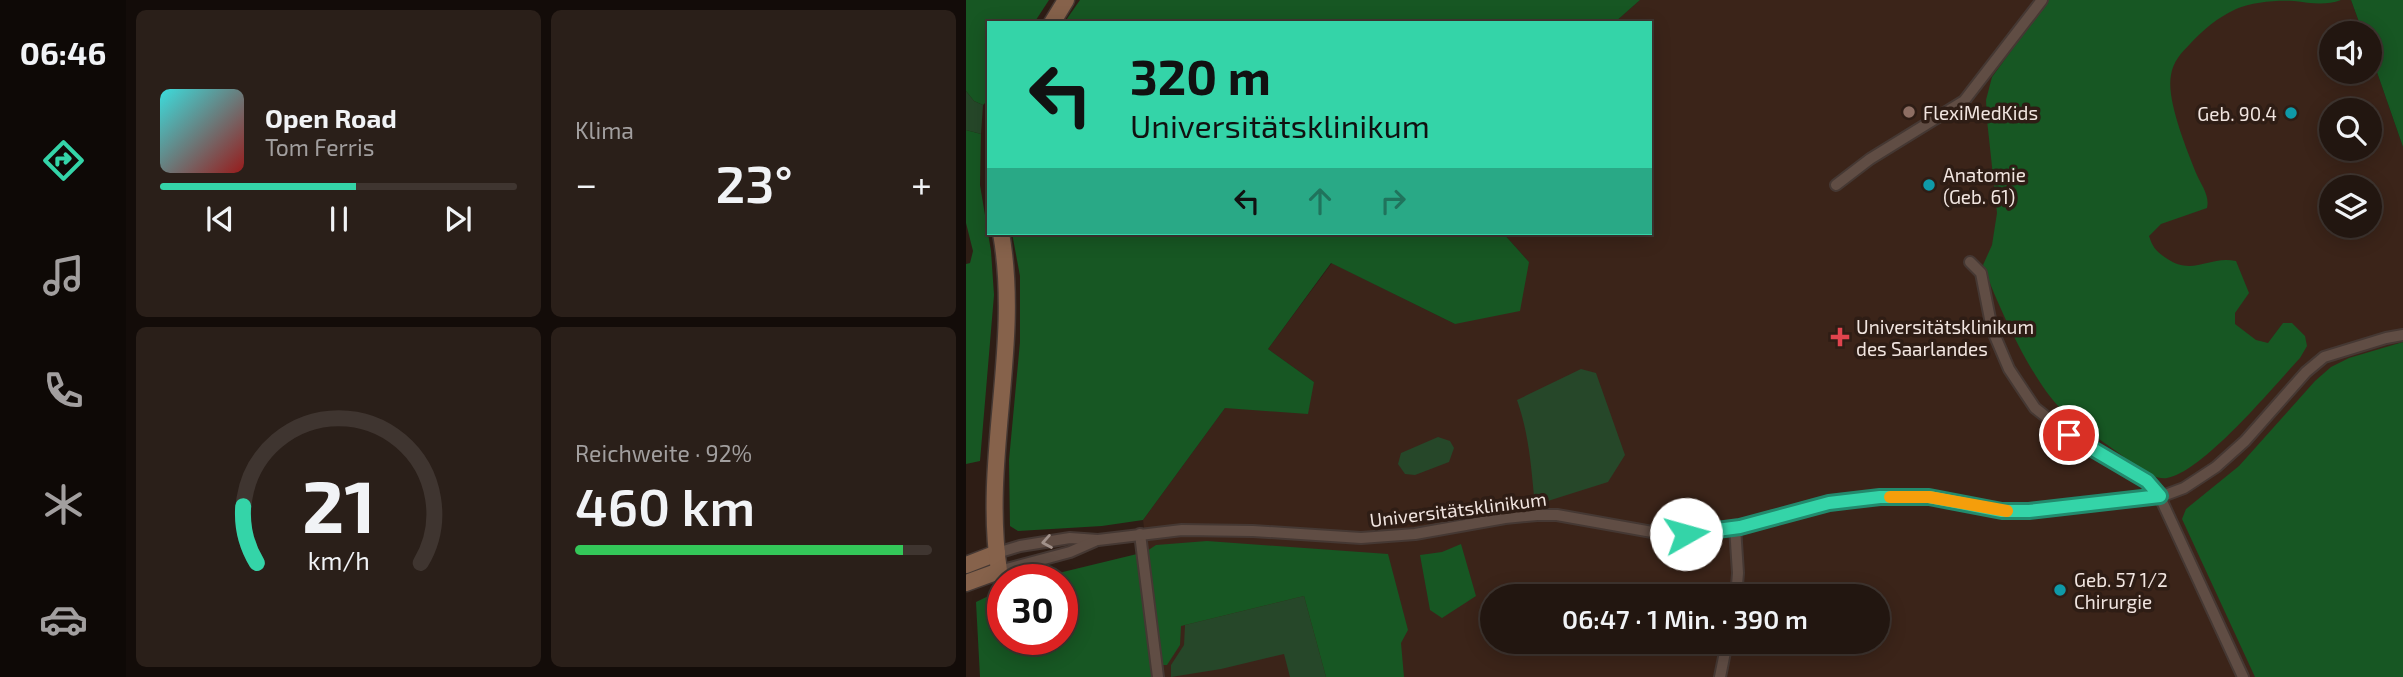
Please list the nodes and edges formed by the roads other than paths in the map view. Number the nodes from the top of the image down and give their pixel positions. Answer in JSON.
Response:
{"nodes":[{"id":1,"x":1066,"y":0,"type":"edge"},
{"id":2,"x":2042,"y":0,"type":"edge"},
{"id":3,"x":1053,"y":21,"type":"edge"},
{"id":4,"x":1836,"y":185,"type":"dead end"},
{"id":5,"x":1001,"y":235,"type":"edge"},
{"id":6,"x":1970,"y":262,"type":"dead end"},
{"id":7,"x":2403,"y":335,"type":"edge"},
{"id":8,"x":2160,"y":496,"type":"junction"},
{"id":9,"x":1735,"y":527,"type":"junction"},
{"id":10,"x":1140,"y":534,"type":"junction"},
{"id":11,"x":1098,"y":540,"type":"junction"},
{"id":12,"x":996,"y":553,"type":"junction"},
{"id":13,"x":998,"y":564,"type":"edge"},
{"id":14,"x":1025,"y":564,"type":"edge"},
{"id":15,"x":966,"y":565,"type":"edge"},
{"id":16,"x":987,"y":575,"type":"edge"},
{"id":17,"x":966,"y":583,"type":"edge"},
{"id":18,"x":1737,"y":584,"type":"edge"},
{"id":19,"x":1725,"y":654,"type":"edge"},
{"id":20,"x":1158,"y":677,"type":"edge"},
{"id":21,"x":1720,"y":677,"type":"edge"},
{"id":22,"x":2243,"y":677,"type":"edge"}],
"edges":[{"from":1,"to":3,"type":"street"},
{"from":2,"to":4,"type":"street"},
{"from":5,"to":12,"type":"street"},
{"from":6,"to":8,"type":"street"},
{"from":7,"to":8,"type":"street","name":"Universitätsklinikum"},
{"from":8,"to":9,"type":"street","name":"Universitätsklinikum"},
{"from":8,"to":22,"type":"street"},
{"from":9,"to":10,"type":"street","name":"Universitätsklinikum"},
{"from":9,"to":18,"type":"street"},
{"from":10,"to":11,"type":"street","name":"Universitätsklinikum"},
{"from":10,"to":20,"type":"street"},
{"from":11,"to":12,"type":"street","one_way":true},
{"from":11,"to":14,"type":"street"},
{"from":12,"to":13,"type":"street"},
{"from":12,"to":15,"type":"street"},
{"from":16,"to":17,"type":"street"},
{"from":19,"to":21,"type":"street"}]}
